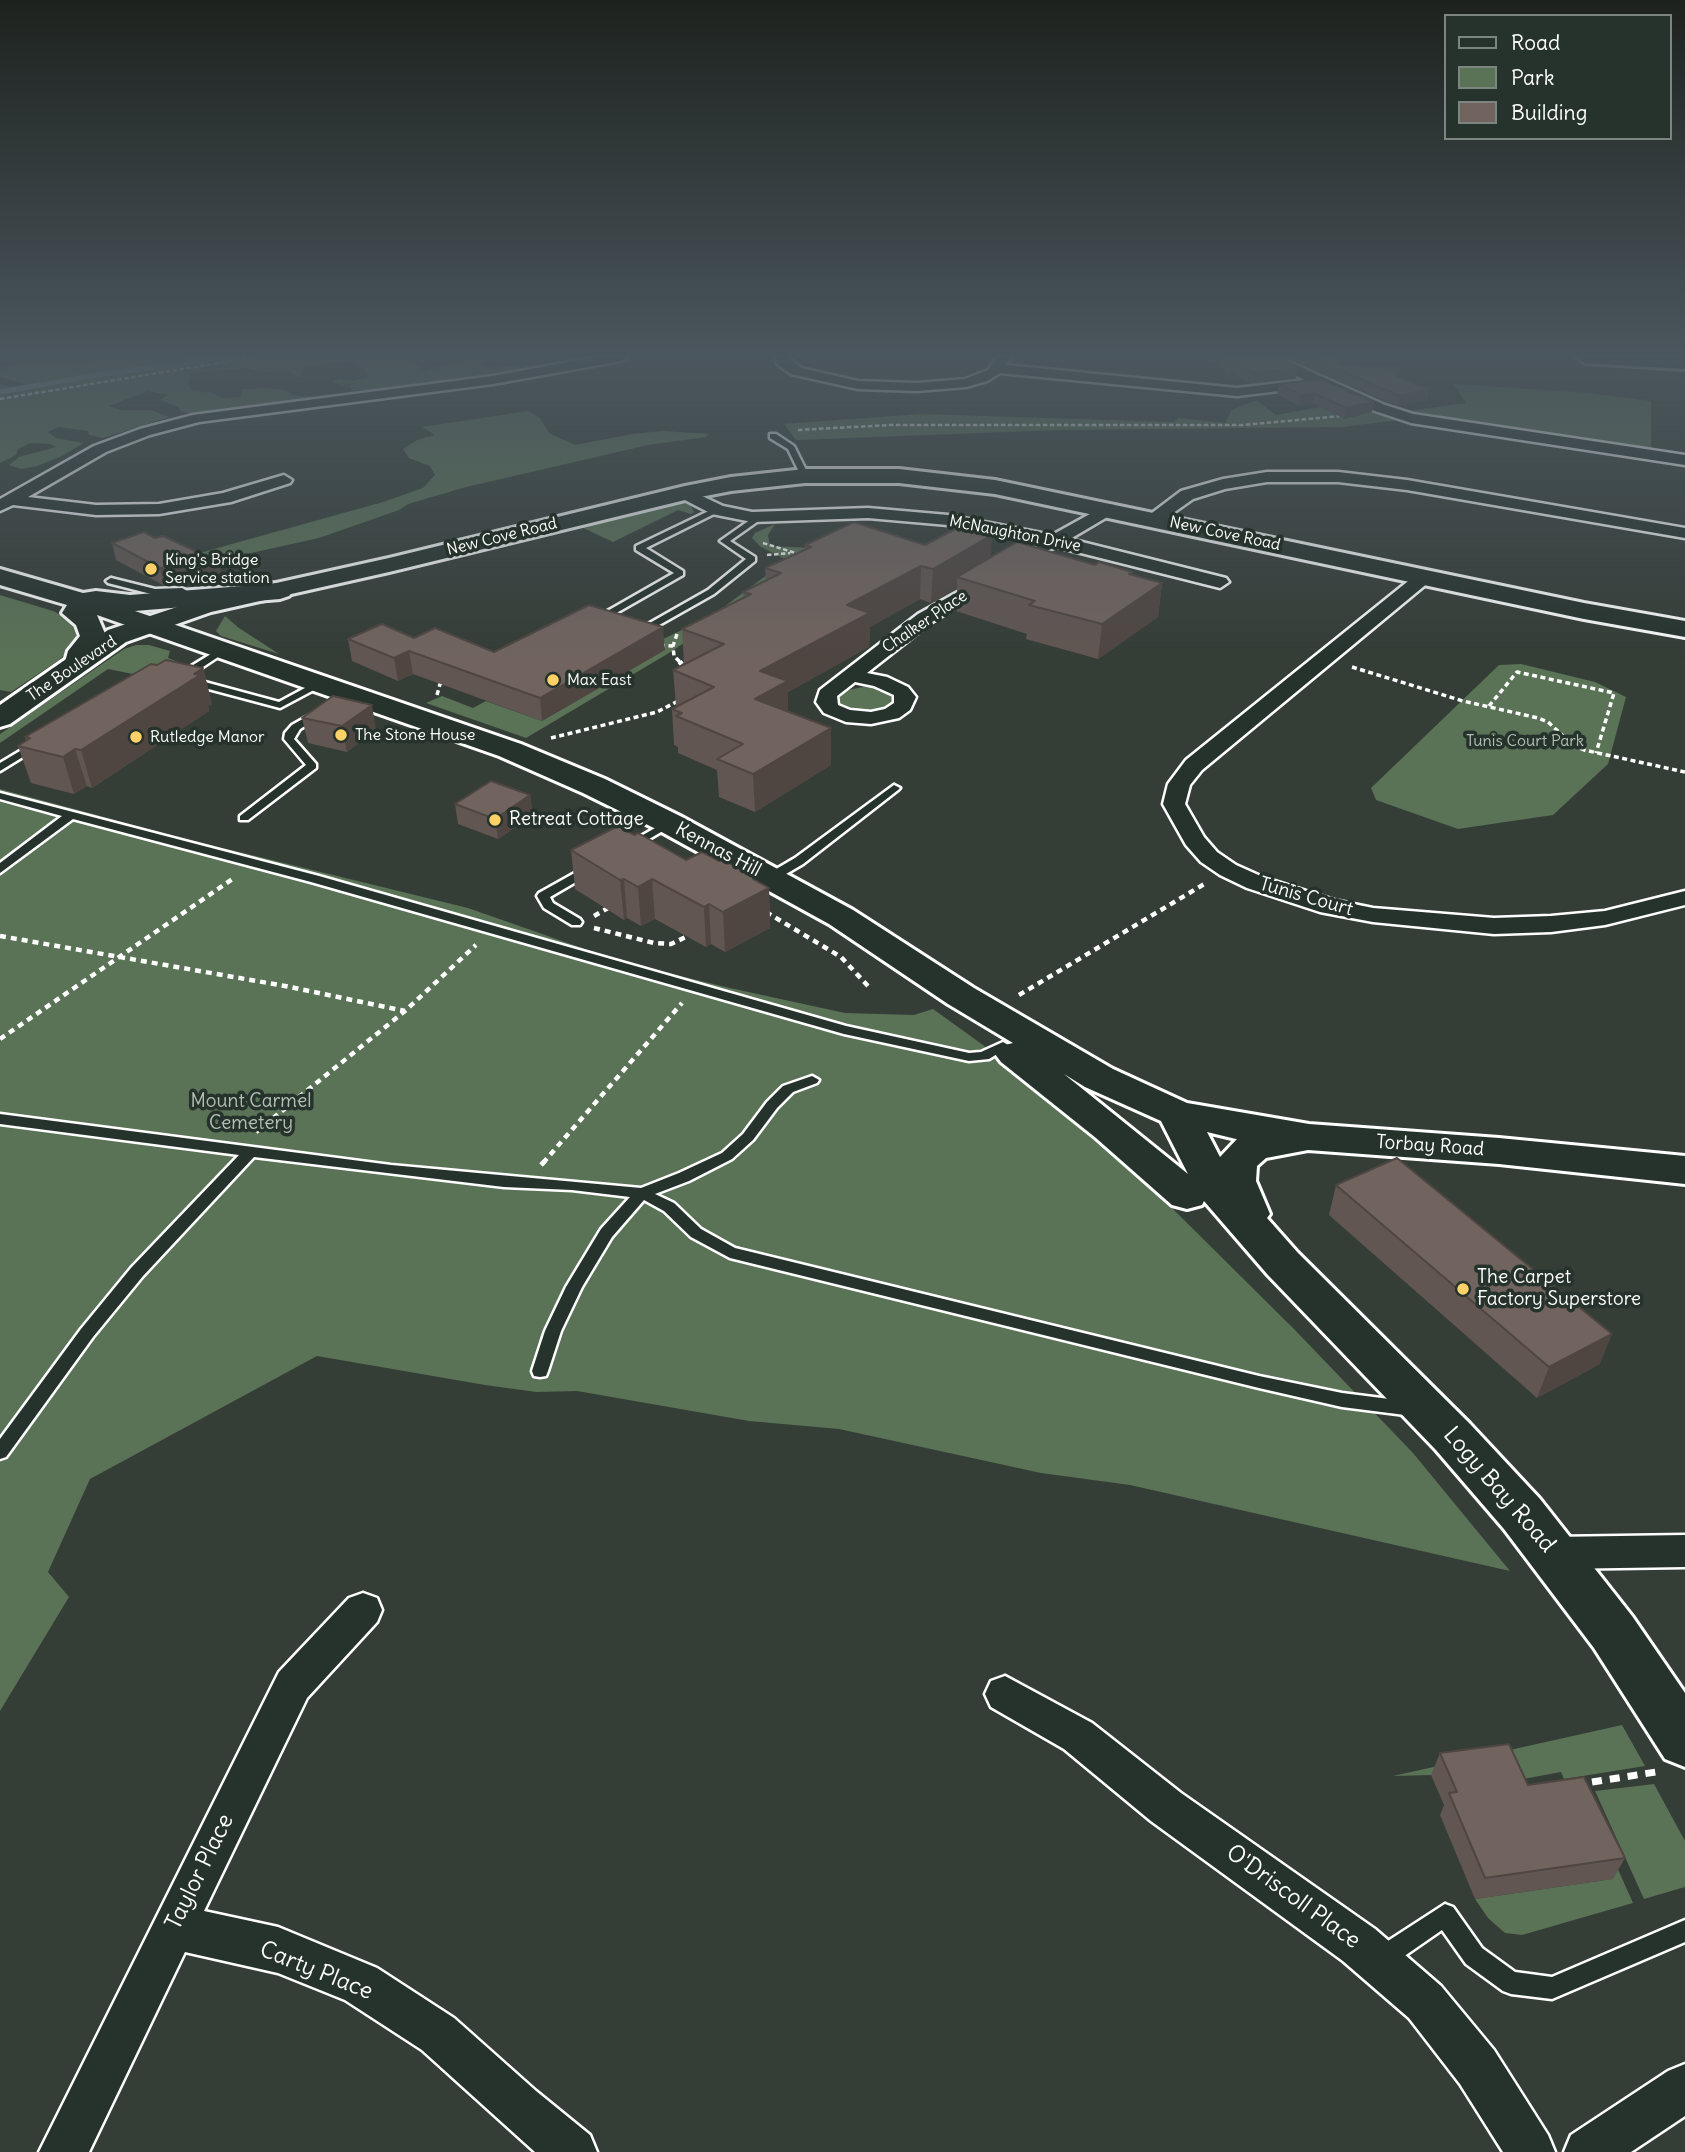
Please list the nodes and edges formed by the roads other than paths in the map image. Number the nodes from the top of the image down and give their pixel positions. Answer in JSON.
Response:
{"nodes":[{"id":1,"x":85,"y":457,"type":"edge"},
{"id":2,"x":796,"y":457,"type":"edge"},
{"id":3,"x":1668,"y":457,"type":"edge"},
{"id":4,"x":1685,"y":460,"type":"edge"},
{"id":5,"x":805,"y":476,"type":"junction"},
{"id":6,"x":284,"y":481,"type":"dead end"},
{"id":7,"x":685,"y":493,"type":"junction"},
{"id":8,"x":5,"y":503,"type":"edge"},
{"id":9,"x":1108,"y":509,"type":"junction"},
{"id":10,"x":718,"y":510,"type":"junction"},
{"id":11,"x":1153,"y":519,"type":"junction"},
{"id":12,"x":754,"y":522,"type":"junction"},
{"id":13,"x":1685,"y":533,"type":"edge"},
{"id":14,"x":1055,"y":541,"type":"junction"},
{"id":15,"x":1028,"y":556,"type":"edge"},
{"id":16,"x":1007,"y":568,"type":"edge"},
{"id":17,"x":0,"y":577,"type":"edge"},
{"id":18,"x":1423,"y":578,"type":"junction"},
{"id":19,"x":111,"y":581,"type":"dead end"},
{"id":20,"x":1220,"y":582,"type":"dead end"},
{"id":21,"x":280,"y":591,"type":"junction"},
{"id":22,"x":193,"y":592,"type":"junction"},
{"id":23,"x":242,"y":598,"type":"junction"},
{"id":24,"x":82,"y":601,"type":"junction"},
{"id":25,"x":620,"y":624,"type":"edge"},
{"id":26,"x":148,"y":625,"type":"junction"},
{"id":27,"x":631,"y":627,"type":"edge"},
{"id":28,"x":1685,"y":629,"type":"edge"},
{"id":29,"x":213,"y":648,"type":"junction"},
{"id":30,"x":79,"y":662,"type":"junction"},
{"id":31,"x":853,"y":676,"type":"dead end"},
{"id":32,"x":341,"y":698,"type":"junction"},
{"id":33,"x":0,"y":718,"type":"edge"},
{"id":34,"x":330,"y":719,"type":"edge"},
{"id":35,"x":44,"y":738,"type":"edge"},
{"id":36,"x":292,"y":743,"type":"junction"},
{"id":37,"x":0,"y":768,"type":"edge"},
{"id":38,"x":894,"y":788,"type":"dead end"},
{"id":39,"x":0,"y":796,"type":"edge"},
{"id":40,"x":71,"y":815,"type":"junction"},
{"id":41,"x":244,"y":818,"type":"dead end"},
{"id":42,"x":669,"y":823,"type":"junction"},
{"id":43,"x":619,"y":852,"type":"edge"},
{"id":44,"x":597,"y":864,"type":"edge"},
{"id":45,"x":0,"y":869,"type":"edge"},
{"id":46,"x":765,"y":893,"type":"junction"},
{"id":47,"x":1685,"y":898,"type":"edge"},
{"id":48,"x":576,"y":922,"type":"road end"},
{"id":49,"x":961,"y":996,"type":"junction"},
{"id":50,"x":1003,"y":1046,"type":"junction"},
{"id":51,"x":812,"y":1080,"type":"dead end"},
{"id":52,"x":1176,"y":1113,"type":"junction"},
{"id":53,"x":0,"y":1119,"type":"edge"},
{"id":54,"x":1309,"y":1137,"type":"junction"},
{"id":55,"x":241,"y":1151,"type":"junction"},
{"id":56,"x":1685,"y":1170,"type":"edge"},
{"id":57,"x":642,"y":1193,"type":"junction"},
{"id":58,"x":1187,"y":1195,"type":"junction"},
{"id":59,"x":1248,"y":1223,"type":"junction"},
{"id":60,"x":1283,"y":1264,"type":"junction"},
{"id":61,"x":540,"y":1371,"type":"dead end"},
{"id":62,"x":1428,"y":1411,"type":"junction"},
{"id":63,"x":0,"y":1452,"type":"edge"},
{"id":64,"x":1685,"y":1551,"type":"edge"},
{"id":65,"x":1554,"y":1553,"type":"junction"},
{"id":66,"x":363,"y":1610,"type":"dead end"},
{"id":67,"x":1005,"y":1694,"type":"dead end"},
{"id":68,"x":1670,"y":1757,"type":"edge"},
{"id":69,"x":174,"y":1927,"type":"junction"},
{"id":70,"x":1685,"y":1931,"type":"edge"},
{"id":71,"x":1378,"y":1961,"type":"junction"},
{"id":72,"x":1685,"y":2088,"type":"edge"},
{"id":73,"x":63,"y":2152,"type":"edge"},
{"id":74,"x":573,"y":2152,"type":"edge"},
{"id":75,"x":1531,"y":2152,"type":"edge"},
{"id":76,"x":1588,"y":2152,"type":"edge"}],
"edges":[{"from":1,"to":8,"type":"street"},
{"from":2,"to":5,"type":"lane"},
{"from":3,"to":4,"type":"street"},
{"from":5,"to":7,"type":"main road","name":"New Cove Road"},
{"from":5,"to":9,"type":"main road","name":"New Cove Road"},
{"from":6,"to":8,"type":"street"},
{"from":7,"to":10,"type":"street","name":"McNaughton Drive"},
{"from":7,"to":21,"type":"main road","name":"New Cove Road"},
{"from":9,"to":11,"type":"main road","name":"New Cove Road"},
{"from":9,"to":14,"type":"street"},
{"from":10,"to":12,"type":"street","name":"McNaughton Drive"},
{"from":10,"to":25,"type":"lane"},
{"from":11,"to":13,"type":"street"},
{"from":11,"to":18,"type":"main road","name":"New Cove Road"},
{"from":12,"to":14,"type":"street","name":"McNaughton Drive"},
{"from":12,"to":27,"type":"lane"},
{"from":14,"to":15,"type":"street"},
{"from":14,"to":20,"type":"street","name":"McNaughton Drive"},
{"from":16,"to":31,"type":"street","name":"Chalker Place"},
{"from":17,"to":24,"type":"main road"},
{"from":18,"to":28,"type":"main road","name":"New Cove Road"},
{"from":18,"to":47,"type":"street","name":"Tunis Court"},
{"from":19,"to":22,"type":"lane"},
{"from":21,"to":22,"type":"main road"},
{"from":21,"to":23,"type":"main road","name":"New Cove Road"},
{"from":22,"to":24,"type":"main road"},
{"from":23,"to":26,"type":"main road","name":"New Cove Road"},
{"from":23,"to":29,"type":"main road"},
{"from":24,"to":26,"type":"main road","name":"Kennas Hill"},
{"from":24,"to":30,"type":"main road"},
{"from":26,"to":29,"type":"main road","name":"Kennas Hill"},
{"from":26,"to":30,"type":"main road","name":"The Boulevard"},
{"from":29,"to":32,"type":"main road","name":"Kennas Hill"},
{"from":29,"to":32,"type":"lane"},
{"from":30,"to":33,"type":"main road","name":"The Boulevard"},
{"from":32,"to":36,"type":"lane"},
{"from":32,"to":42,"type":"main road","name":"Kennas Hill"},
{"from":34,"to":36,"type":"lane"},
{"from":35,"to":37,"type":"lane"},
{"from":36,"to":41,"type":"lane"},
{"from":38,"to":46,"type":"lane"},
{"from":39,"to":40,"type":"lane"},
{"from":40,"to":45,"type":"lane"},
{"from":40,"to":50,"type":"lane"},
{"from":42,"to":43,"type":"lane"},
{"from":42,"to":46,"type":"main road","name":"Kennas Hill"},
{"from":44,"to":48,"type":"lane"},
{"from":46,"to":49,"type":"main road","name":"Kennas Hill"},
{"from":49,"to":50,"type":"main road"},
{"from":49,"to":52,"type":"main road","name":"Kennas Hill"},
{"from":50,"to":58,"type":"main road"},
{"from":51,"to":57,"type":"lane"},
{"from":52,"to":54,"type":"main road","name":"Torbay Road"},
{"from":52,"to":58,"type":"main road","name":"Logy Bay Road"},
{"from":52,"to":59,"type":"main road","name":"Logy Bay Road"},
{"from":53,"to":55,"type":"lane"},
{"from":54,"to":56,"type":"main road","name":"Torbay Road"},
{"from":54,"to":59,"type":"main road"},
{"from":55,"to":57,"type":"lane"},
{"from":55,"to":63,"type":"lane"},
{"from":57,"to":61,"type":"lane"},
{"from":57,"to":62,"type":"lane"},
{"from":58,"to":60,"type":"main road","name":"Logy Bay Road"},
{"from":59,"to":60,"type":"main road","name":"Logy Bay Road"},
{"from":60,"to":62,"type":"main road","name":"Logy Bay Road"},
{"from":62,"to":65,"type":"main road","name":"Logy Bay Road"},
{"from":64,"to":65,"type":"street"},
{"from":65,"to":68,"type":"main road","name":"Logy Bay Road"},
{"from":66,"to":69,"type":"street","name":"Taylor Place"},
{"from":67,"to":71,"type":"street","name":"O'Driscoll Place"},
{"from":69,"to":73,"type":"street","name":"Taylor Place"},
{"from":69,"to":74,"type":"street","name":"Carty Place"},
{"from":70,"to":71,"type":"lane"},
{"from":71,"to":75,"type":"street","name":"O'Driscoll Place"},
{"from":72,"to":76,"type":"street"}]}
